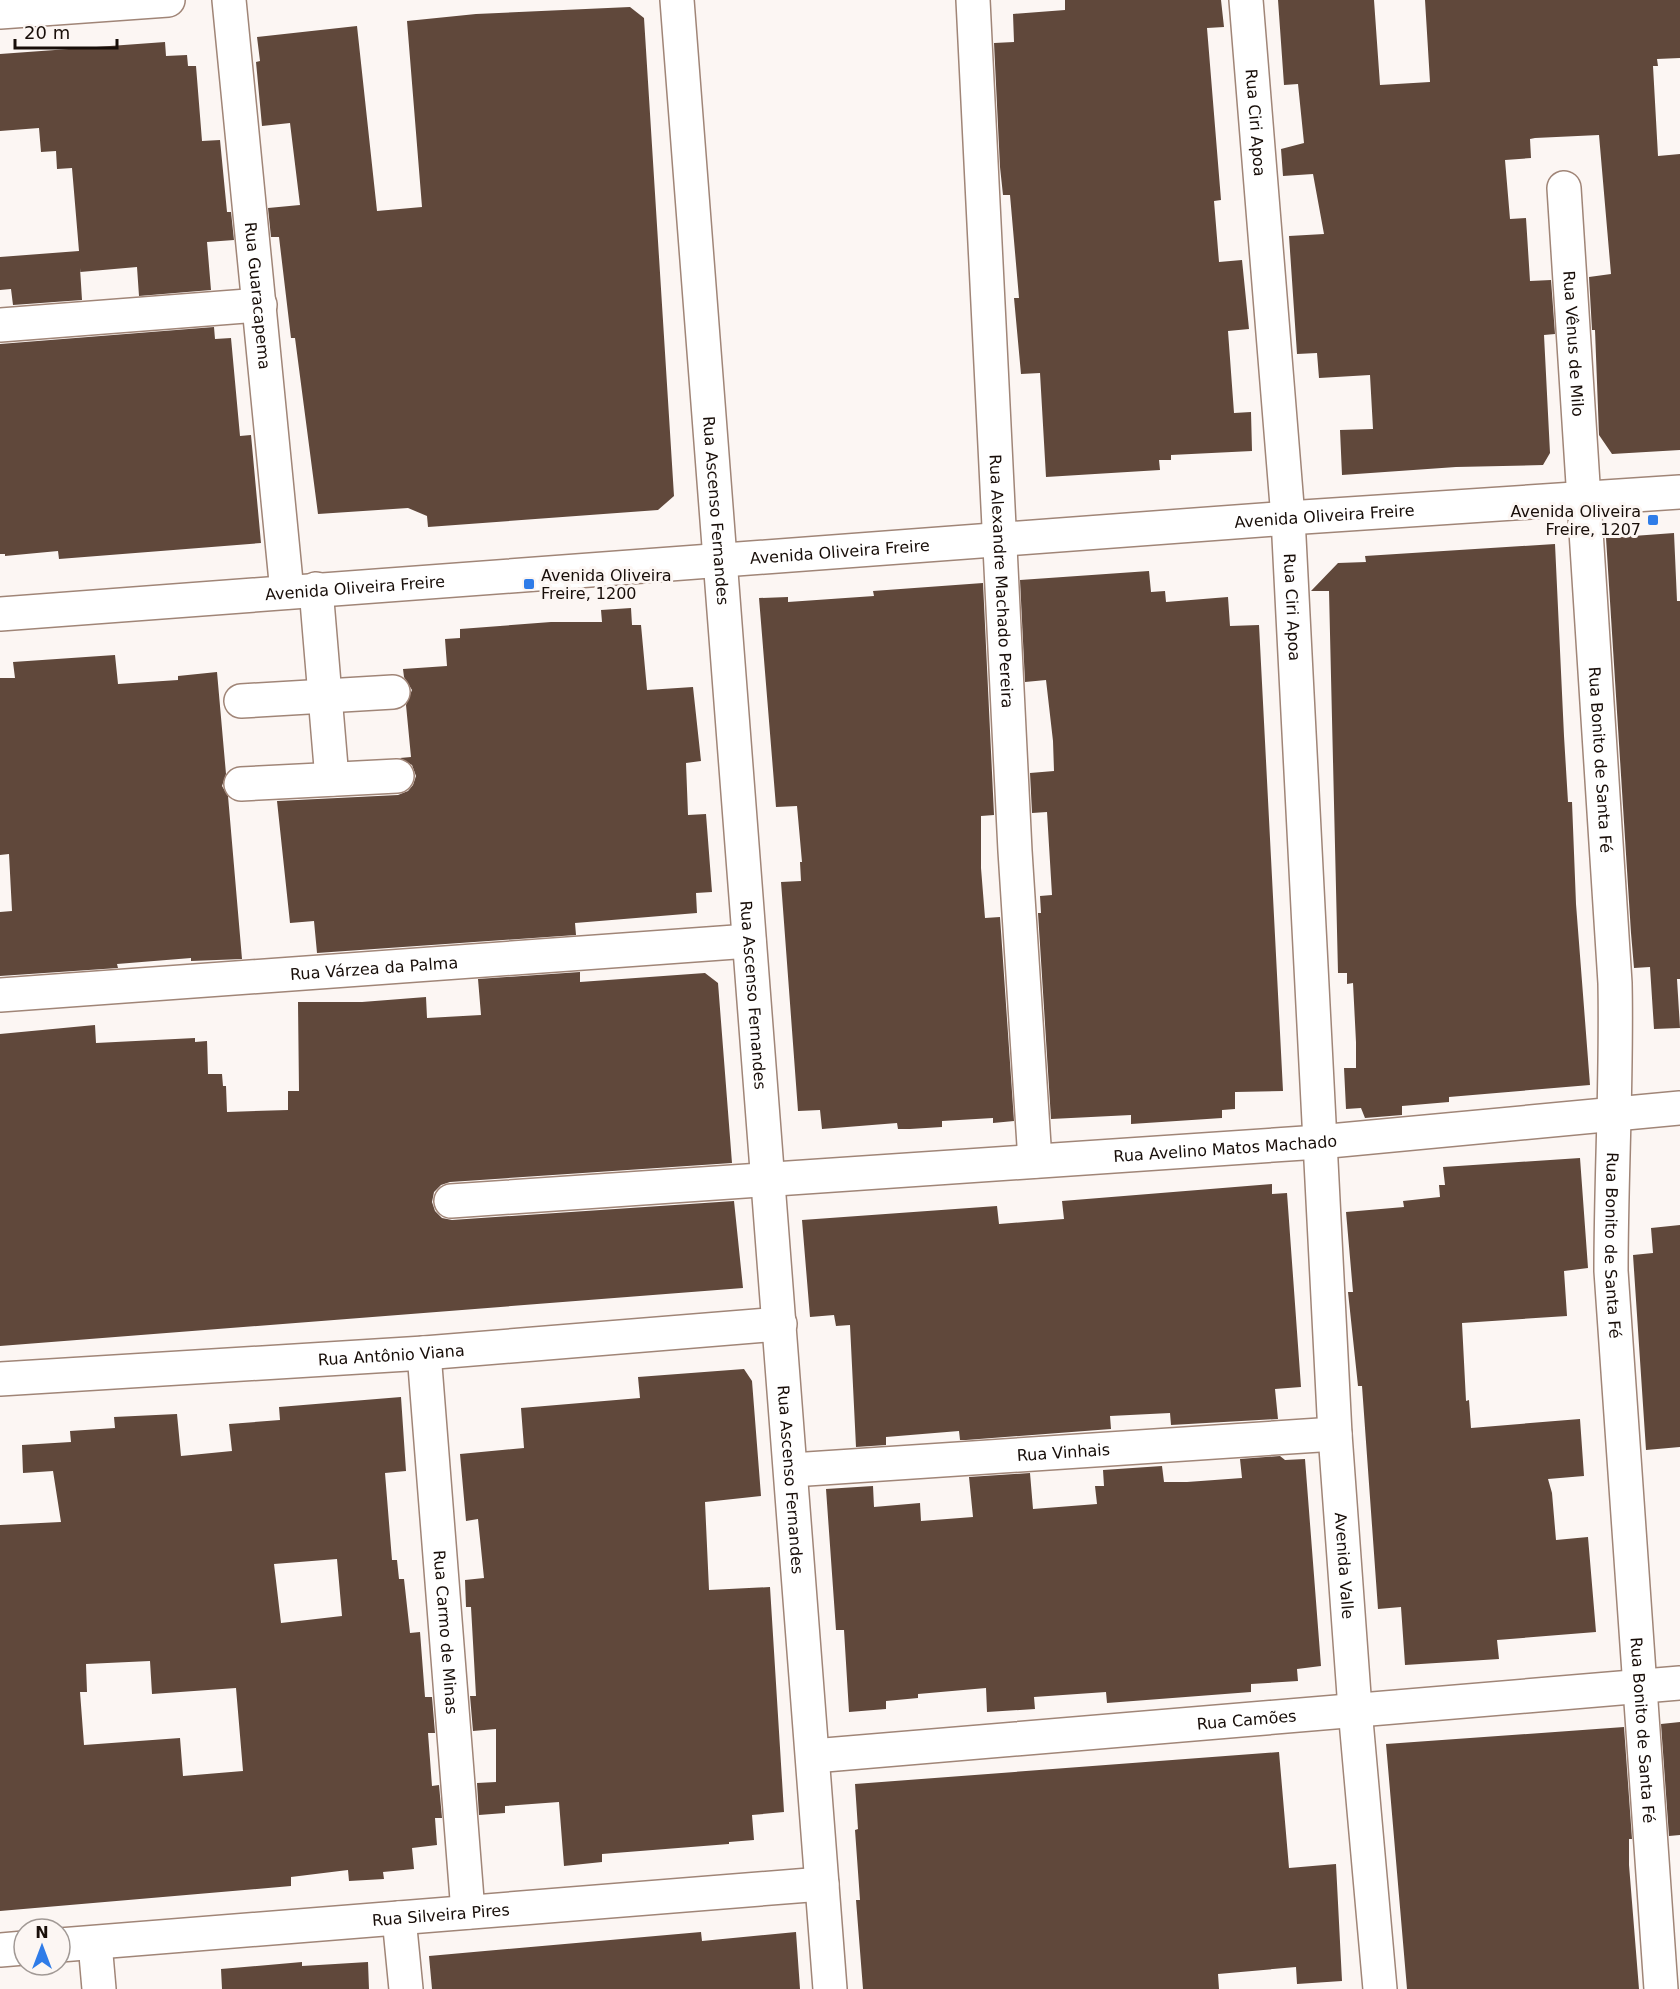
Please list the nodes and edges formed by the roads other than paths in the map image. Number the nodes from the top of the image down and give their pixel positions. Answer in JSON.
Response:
{"nodes":[{"id":1,"x":168,"y":0,"type":"edge"},
{"id":2,"x":229,"y":0,"type":"edge"},
{"id":3,"x":677,"y":0,"type":"edge"},
{"id":4,"x":973,"y":0,"type":"edge"},
{"id":5,"x":1246,"y":0,"type":"edge"},
{"id":6,"x":0,"y":12,"type":"edge"},
{"id":7,"x":1564,"y":188,"type":"dead end"},
{"id":8,"x":260,"y":305,"type":"junction"},
{"id":9,"x":0,"y":325,"type":"edge"},
{"id":10,"x":1680,"y":492,"type":"edge"},
{"id":11,"x":1582,"y":500,"type":"junction"},
{"id":12,"x":1288,"y":518,"type":"junction"},
{"id":13,"x":999,"y":541,"type":"junction"},
{"id":14,"x":720,"y":560,"type":"junction"},
{"id":15,"x":302,"y":591,"type":"junction"},
{"id":16,"x":0,"y":614,"type":"edge"},
{"id":17,"x":393,"y":692,"type":"dead end"},
{"id":18,"x":325,"y":696,"type":"junction"},
{"id":19,"x":241,"y":701,"type":"dead end"},
{"id":20,"x":397,"y":776,"type":"dead end"},
{"id":21,"x":332,"y":779,"type":"junction"},
{"id":22,"x":241,"y":784,"type":"dead end"},
{"id":23,"x":749,"y":941,"type":"junction"},
{"id":24,"x":0,"y":994,"type":"edge"},
{"id":25,"x":1680,"y":1108,"type":"edge"},
{"id":26,"x":1615,"y":1115,"type":"junction"},
{"id":27,"x":1319,"y":1142,"type":"junction"},
{"id":28,"x":1035,"y":1161,"type":"junction"},
{"id":29,"x":768,"y":1178,"type":"junction"},
{"id":30,"x":451,"y":1201,"type":"dead end"},
{"id":31,"x":780,"y":1323,"type":"junction"},
{"id":32,"x":424,"y":1353,"type":"junction"},
{"id":33,"x":0,"y":1378,"type":"edge"},
{"id":34,"x":1335,"y":1434,"type":"junction"},
{"id":35,"x":792,"y":1470,"type":"junction"},
{"id":36,"x":1680,"y":1683,"type":"edge"},
{"id":37,"x":1639,"y":1686,"type":"junction"},
{"id":38,"x":1355,"y":1709,"type":"junction"},
{"id":39,"x":813,"y":1756,"type":"junction"},
{"id":40,"x":822,"y":1884,"type":"junction"},
{"id":41,"x":468,"y":1912,"type":"junction"},
{"id":42,"x":399,"y":1918,"type":"junction"},
{"id":43,"x":95,"y":1942,"type":"junction"},
{"id":44,"x":72,"y":1944,"type":"edge"},
{"id":45,"x":99,"y":1989,"type":"edge"},
{"id":46,"x":406,"y":1989,"type":"edge"},
{"id":47,"x":830,"y":1989,"type":"edge"},
{"id":48,"x":1380,"y":1989,"type":"edge"},
{"id":49,"x":1661,"y":1989,"type":"edge"}],
"edges":[{"from":1,"to":6,"type":"street"},
{"from":2,"to":8,"type":"street","name":"Rua Guaracapema"},
{"from":3,"to":14,"type":"street","name":"Rua Ascenso Fernandes"},
{"from":4,"to":13,"type":"street","name":"Rua Alexandre Machado Pereira"},
{"from":5,"to":12,"type":"street","name":"Rua Ciri Apoa"},
{"from":7,"to":11,"type":"street","name":"Rua Vênus de Milo"},
{"from":8,"to":9,"type":"street"},
{"from":8,"to":15,"type":"street","name":"Rua Guaracapema"},
{"from":10,"to":11,"type":"street","name":"Avenida Oliveira Freire"},
{"from":11,"to":12,"type":"street","name":"Avenida Oliveira Freire"},
{"from":11,"to":26,"type":"street","name":"Rua Bonito de Santa Fé"},
{"from":12,"to":13,"type":"street","name":"Avenida Oliveira Freire"},
{"from":12,"to":27,"type":"street","name":"Rua Ciri Apoa"},
{"from":13,"to":14,"type":"street","name":"Avenida Oliveira Freire"},
{"from":13,"to":28,"type":"street","name":"Rua Alexandre Machado Pereira"},
{"from":14,"to":15,"type":"street","name":"Avenida Oliveira Freire"},
{"from":14,"to":23,"type":"street","name":"Rua Ascenso Fernandes"},
{"from":15,"to":16,"type":"street","name":"Avenida Oliveira Freire"},
{"from":15,"to":18,"type":"street","name":"Rua Guaracapema"},
{"from":17,"to":18,"type":"street"},
{"from":18,"to":19,"type":"street"},
{"from":18,"to":21,"type":"street","name":"Rua Guaracapema"},
{"from":20,"to":21,"type":"street"},
{"from":21,"to":22,"type":"street"},
{"from":23,"to":24,"type":"street","name":"Rua Várzea da Palma"},
{"from":23,"to":29,"type":"street","name":"Rua Ascenso Fernandes"},
{"from":25,"to":26,"type":"street","name":"Rua Avelino Matos Machado"},
{"from":26,"to":27,"type":"street","name":"Rua Avelino Matos Machado"},
{"from":26,"to":37,"type":"street","name":"Rua Bonito de Santa Fé"},
{"from":27,"to":28,"type":"street","name":"Rua Avelino Matos Machado"},
{"from":27,"to":34,"type":"street","name":"Avenida Valle"},
{"from":28,"to":29,"type":"street","name":"Rua Avelino Matos Machado"},
{"from":29,"to":30,"type":"street","name":"Rua Avelino Matos Machado"},
{"from":29,"to":31,"type":"street","name":"Rua Ascenso Fernandes"},
{"from":31,"to":32,"type":"street","name":"Rua Antônio Viana"},
{"from":31,"to":35,"type":"street","name":"Rua Ascenso Fernandes"},
{"from":32,"to":33,"type":"street","name":"Rua Antônio Viana"},
{"from":32,"to":41,"type":"street","name":"Rua Carmo de Minas"},
{"from":34,"to":35,"type":"street","name":"Rua Vinhais"},
{"from":34,"to":38,"type":"street","name":"Avenida Valle"},
{"from":35,"to":39,"type":"street","name":"Rua Ascenso Fernandes"},
{"from":36,"to":37,"type":"street","name":"Rua Camões"},
{"from":37,"to":38,"type":"street","name":"Rua Camões"},
{"from":37,"to":49,"type":"street","name":"Rua Bonito de Santa Fé"},
{"from":38,"to":39,"type":"street","name":"Rua Camões"},
{"from":38,"to":48,"type":"street","name":"Avenida Valle"},
{"from":39,"to":40,"type":"street","name":"Rua Ascenso Fernandes"},
{"from":40,"to":41,"type":"street","name":"Rua Silveira Pires"},
{"from":40,"to":47,"type":"street","name":"Rua Ascenso Fernandes"},
{"from":41,"to":42,"type":"street","name":"Rua Silveira Pires"},
{"from":42,"to":43,"type":"street","name":"Rua Silveira Pires"},
{"from":42,"to":46,"type":"street"},
{"from":43,"to":44,"type":"street","name":"Rua Silveira Pires"},
{"from":43,"to":45,"type":"street"}]}
